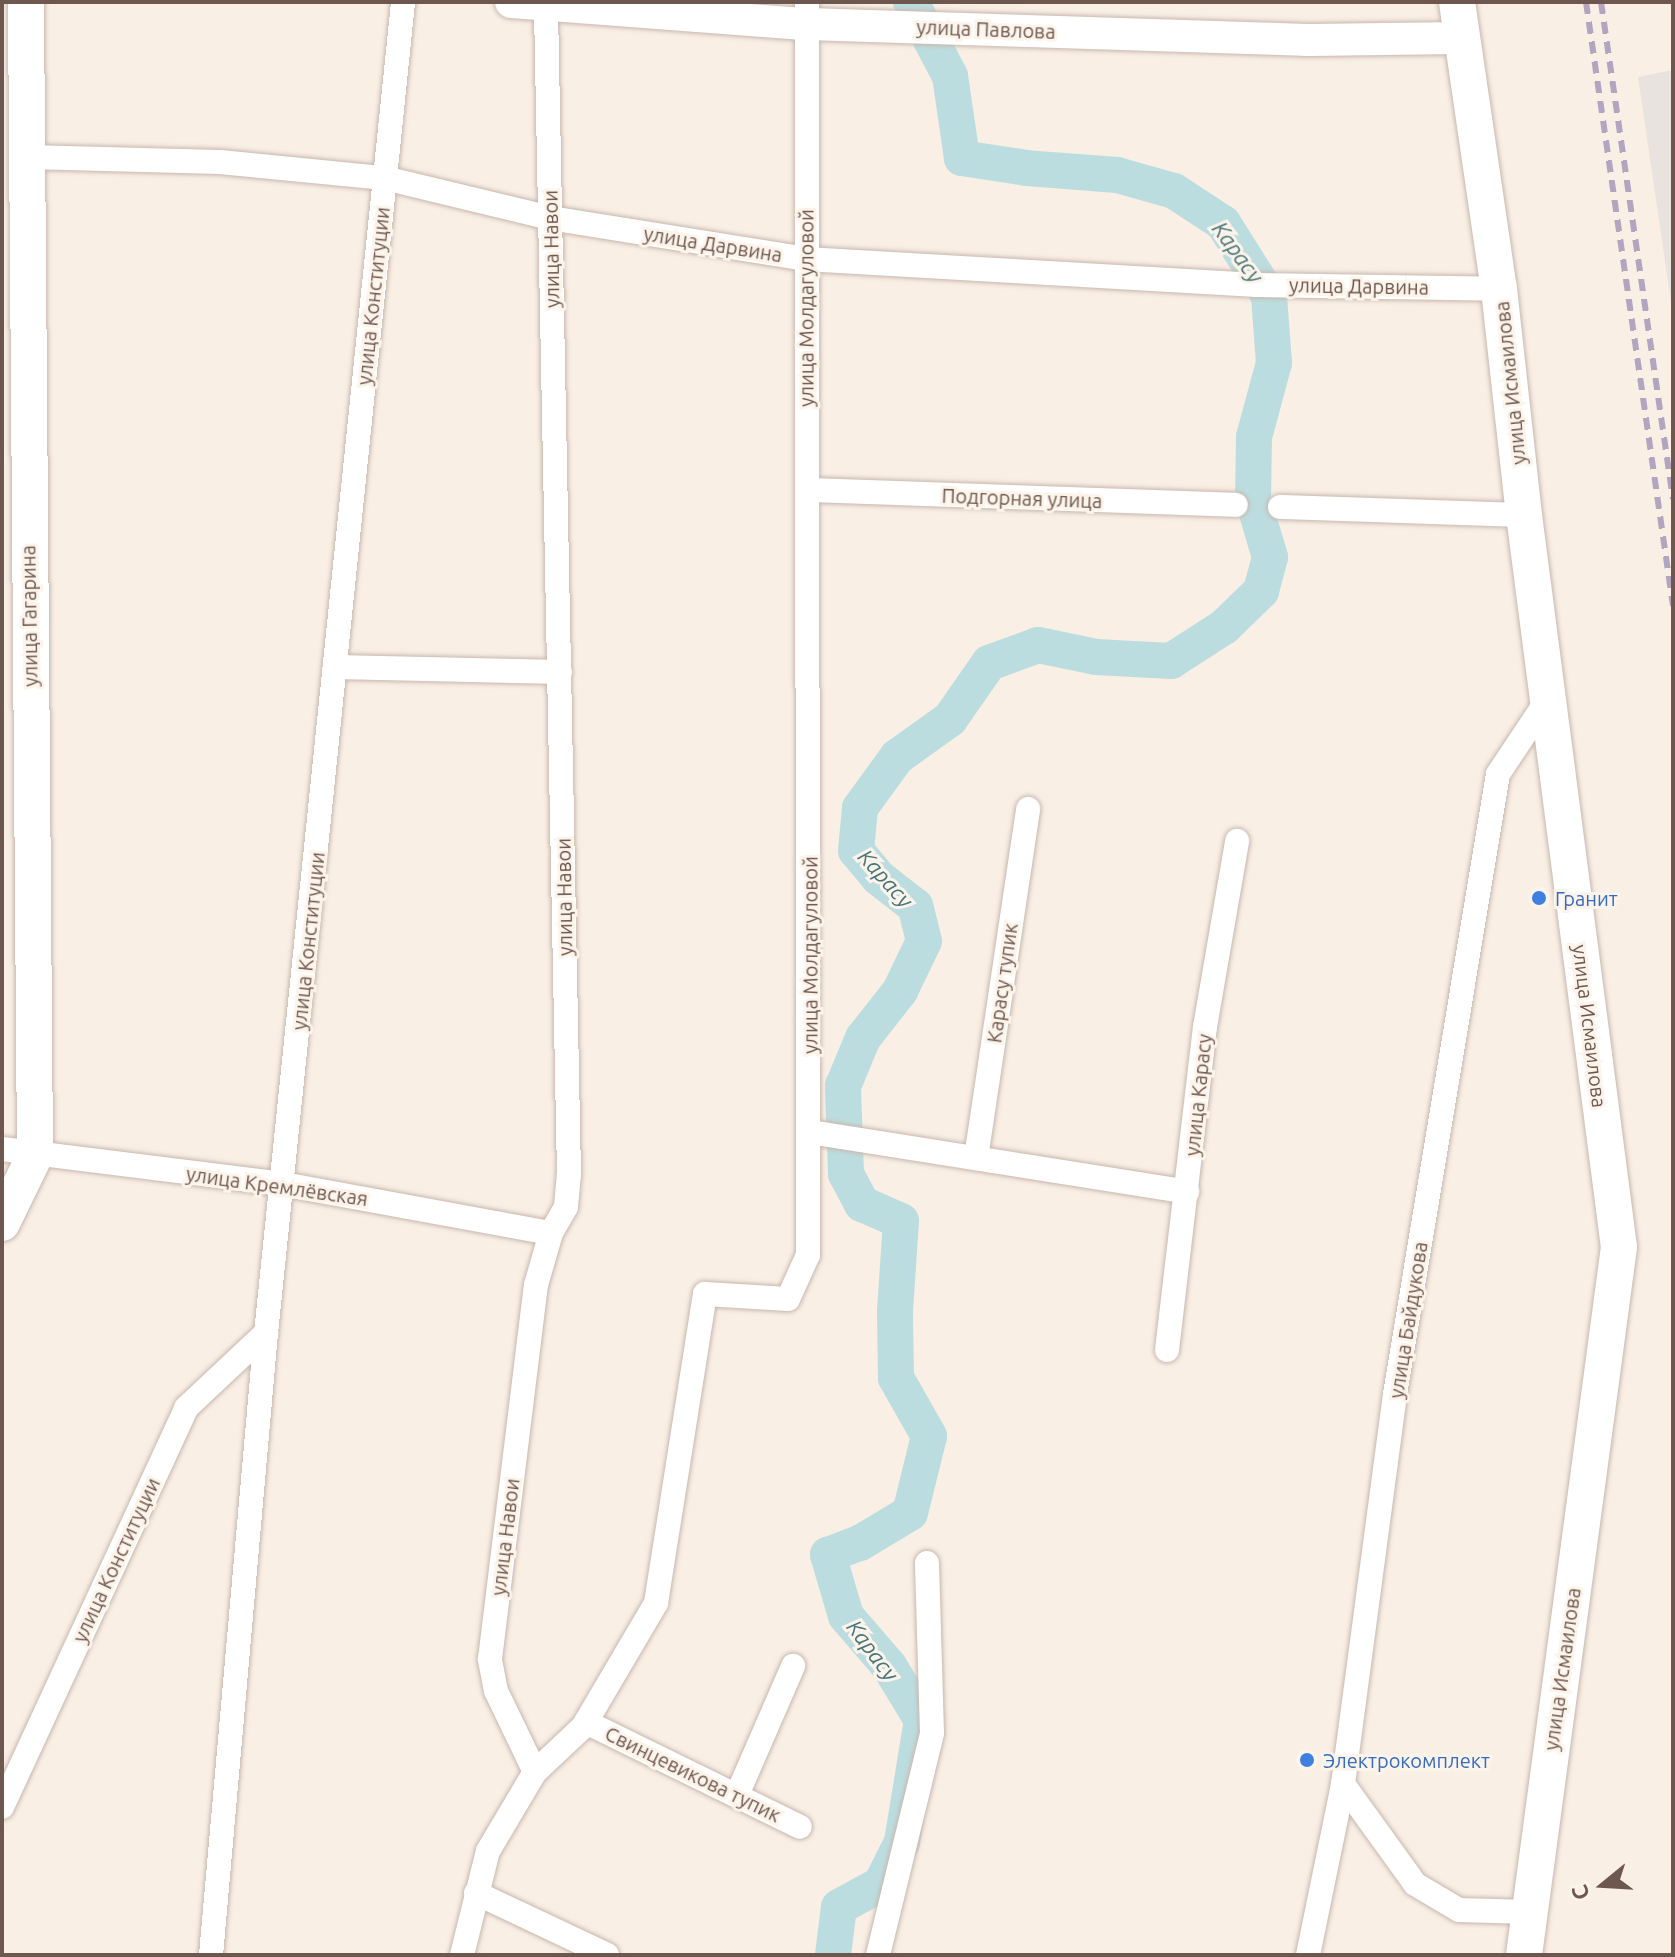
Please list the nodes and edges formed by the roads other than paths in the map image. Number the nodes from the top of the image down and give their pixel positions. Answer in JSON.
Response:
{"nodes":[{"id":1,"x":26,"y":2,"type":"edge"},
{"id":2,"x":403,"y":2,"type":"edge"},
{"id":3,"x":511,"y":2,"type":"edge"},
{"id":4,"x":1457,"y":2,"type":"edge"},
{"id":5,"x":546,"y":5,"type":"junction"},
{"id":6,"x":807,"y":13,"type":"edge"},
{"id":7,"x":1461,"y":38,"type":"junction"},
{"id":8,"x":28,"y":157,"type":"junction"},
{"id":9,"x":384,"y":178,"type":"junction"},
{"id":10,"x":550,"y":218,"type":"junction"},
{"id":11,"x":805,"y":259,"type":"junction"},
{"id":12,"x":1499,"y":289,"type":"junction"},
{"id":13,"x":808,"y":490,"type":"junction"},
{"id":14,"x":1236,"y":505,"type":"dead end"},
{"id":15,"x":1280,"y":507,"type":"dead end"},
{"id":16,"x":1524,"y":515,"type":"junction"},
{"id":17,"x":336,"y":667,"type":"junction"},
{"id":18,"x":560,"y":672,"type":"junction"},
{"id":19,"x":1548,"y":699,"type":"junction"},
{"id":20,"x":1028,"y":809,"type":"dead end"},
{"id":21,"x":1237,"y":841,"type":"dead end"},
{"id":22,"x":822,"y":1134,"type":"junction"},
{"id":23,"x":19,"y":1152,"type":"edge"},
{"id":24,"x":976,"y":1158,"type":"junction"},
{"id":25,"x":283,"y":1184,"type":"junction"},
{"id":26,"x":1187,"y":1192,"type":"junction"},
{"id":27,"x":2,"y":1223,"type":"edge"},
{"id":28,"x":551,"y":1233,"type":"junction"},
{"id":29,"x":266,"y":1333,"type":"junction"},
{"id":30,"x":1167,"y":1350,"type":"dead end"},
{"id":31,"x":927,"y":1563,"type":"dead end"},
{"id":32,"x":793,"y":1666,"type":"dead end"},
{"id":33,"x":586,"y":1722,"type":"junction"},
{"id":34,"x":535,"y":1772,"type":"junction"},
{"id":35,"x":1343,"y":1784,"type":"junction"},
{"id":36,"x":737,"y":1795,"type":"junction"},
{"id":37,"x":2,"y":1807,"type":"edge"},
{"id":38,"x":800,"y":1827,"type":"dead end"},
{"id":39,"x":476,"y":1893,"type":"junction"},
{"id":40,"x":1529,"y":1912,"type":"junction"},
{"id":41,"x":211,"y":1955,"type":"edge"},
{"id":42,"x":462,"y":1955,"type":"edge"},
{"id":43,"x":607,"y":1955,"type":"edge"},
{"id":44,"x":878,"y":1955,"type":"edge"},
{"id":45,"x":1308,"y":1955,"type":"edge"},
{"id":46,"x":1524,"y":1955,"type":"edge"}],
"edges":[{"from":1,"to":8,"type":"main road","name":"улица Гагарина"},
{"from":2,"to":9,"type":"street","name":"улица Конституции"},
{"from":3,"to":5,"type":"street","name":"улица Павлова"},
{"from":4,"to":7,"type":"main road","name":"улица Исмаилова"},
{"from":5,"to":6,"type":"street","name":"улица Павлова"},
{"from":5,"to":10,"type":"street","name":"улица Навои"},
{"from":6,"to":7,"type":"street","name":"улица Павлова"},
{"from":6,"to":11,"type":"street","name":"улица Молдагуловой"},
{"from":7,"to":12,"type":"main road","name":"улица Исмаилова"},
{"from":8,"to":9,"type":"street","name":"улица Дарвина"},
{"from":8,"to":23,"type":"main road","name":"улица Гагарина"},
{"from":9,"to":10,"type":"street","name":"улица Дарвина"},
{"from":9,"to":17,"type":"street","name":"улица Конституции"},
{"from":10,"to":11,"type":"street","name":"улица Дарвина"},
{"from":10,"to":18,"type":"street","name":"улица Навои"},
{"from":11,"to":12,"type":"street","name":"улица Дарвина"},
{"from":11,"to":13,"type":"street","name":"улица Молдагуловой"},
{"from":12,"to":16,"type":"main road","name":"улица Исмаилова"},
{"from":13,"to":14,"type":"street","name":"Подгорная улица"},
{"from":13,"to":22,"type":"street","name":"улица Молдагуловой"},
{"from":15,"to":16,"type":"street"},
{"from":16,"to":19,"type":"main road","name":"улица Исмаилова"},
{"from":17,"to":18,"type":"street"},
{"from":17,"to":25,"type":"street","name":"улица Конституции"},
{"from":18,"to":28,"type":"street","name":"улица Навои"},
{"from":19,"to":35,"type":"street","name":"улица Байдукова"},
{"from":19,"to":40,"type":"main road","name":"улица Исмаилова"},
{"from":20,"to":24,"type":"street","name":"Карасу тупик"},
{"from":21,"to":26,"type":"street","name":"улица Карасу"},
{"from":22,"to":24,"type":"street"},
{"from":22,"to":33,"type":"street","name":"улица Молдагуловой"},
{"from":23,"to":25,"type":"street","name":"улица Кремлёвская"},
{"from":23,"to":27,"type":"main road","name":"улица Гагарина"},
{"from":24,"to":26,"type":"street"},
{"from":25,"to":28,"type":"street","name":"улица Кремлёвская"},
{"from":25,"to":29,"type":"street","name":"улица Конституции"},
{"from":26,"to":30,"type":"street","name":"улица Карасу"},
{"from":28,"to":34,"type":"street","name":"улица Навои"},
{"from":29,"to":37,"type":"street","name":"улица Конституции"},
{"from":29,"to":41,"type":"street"},
{"from":31,"to":44,"type":"street"},
{"from":32,"to":36,"type":"street"},
{"from":33,"to":34,"type":"street","name":"улица Молдагуловой"},
{"from":33,"to":36,"type":"street","name":"Свинцевикова тупик"},
{"from":34,"to":39,"type":"street","name":"улица Молдагуловой"},
{"from":35,"to":40,"type":"street"},
{"from":35,"to":45,"type":"street","name":"улица Байдукова"},
{"from":36,"to":38,"type":"street","name":"Свинцевикова тупик"},
{"from":39,"to":42,"type":"street","name":"улица Молдагуловой"},
{"from":39,"to":43,"type":"street"},
{"from":40,"to":46,"type":"main road","name":"улица Исмаилова"}]}
